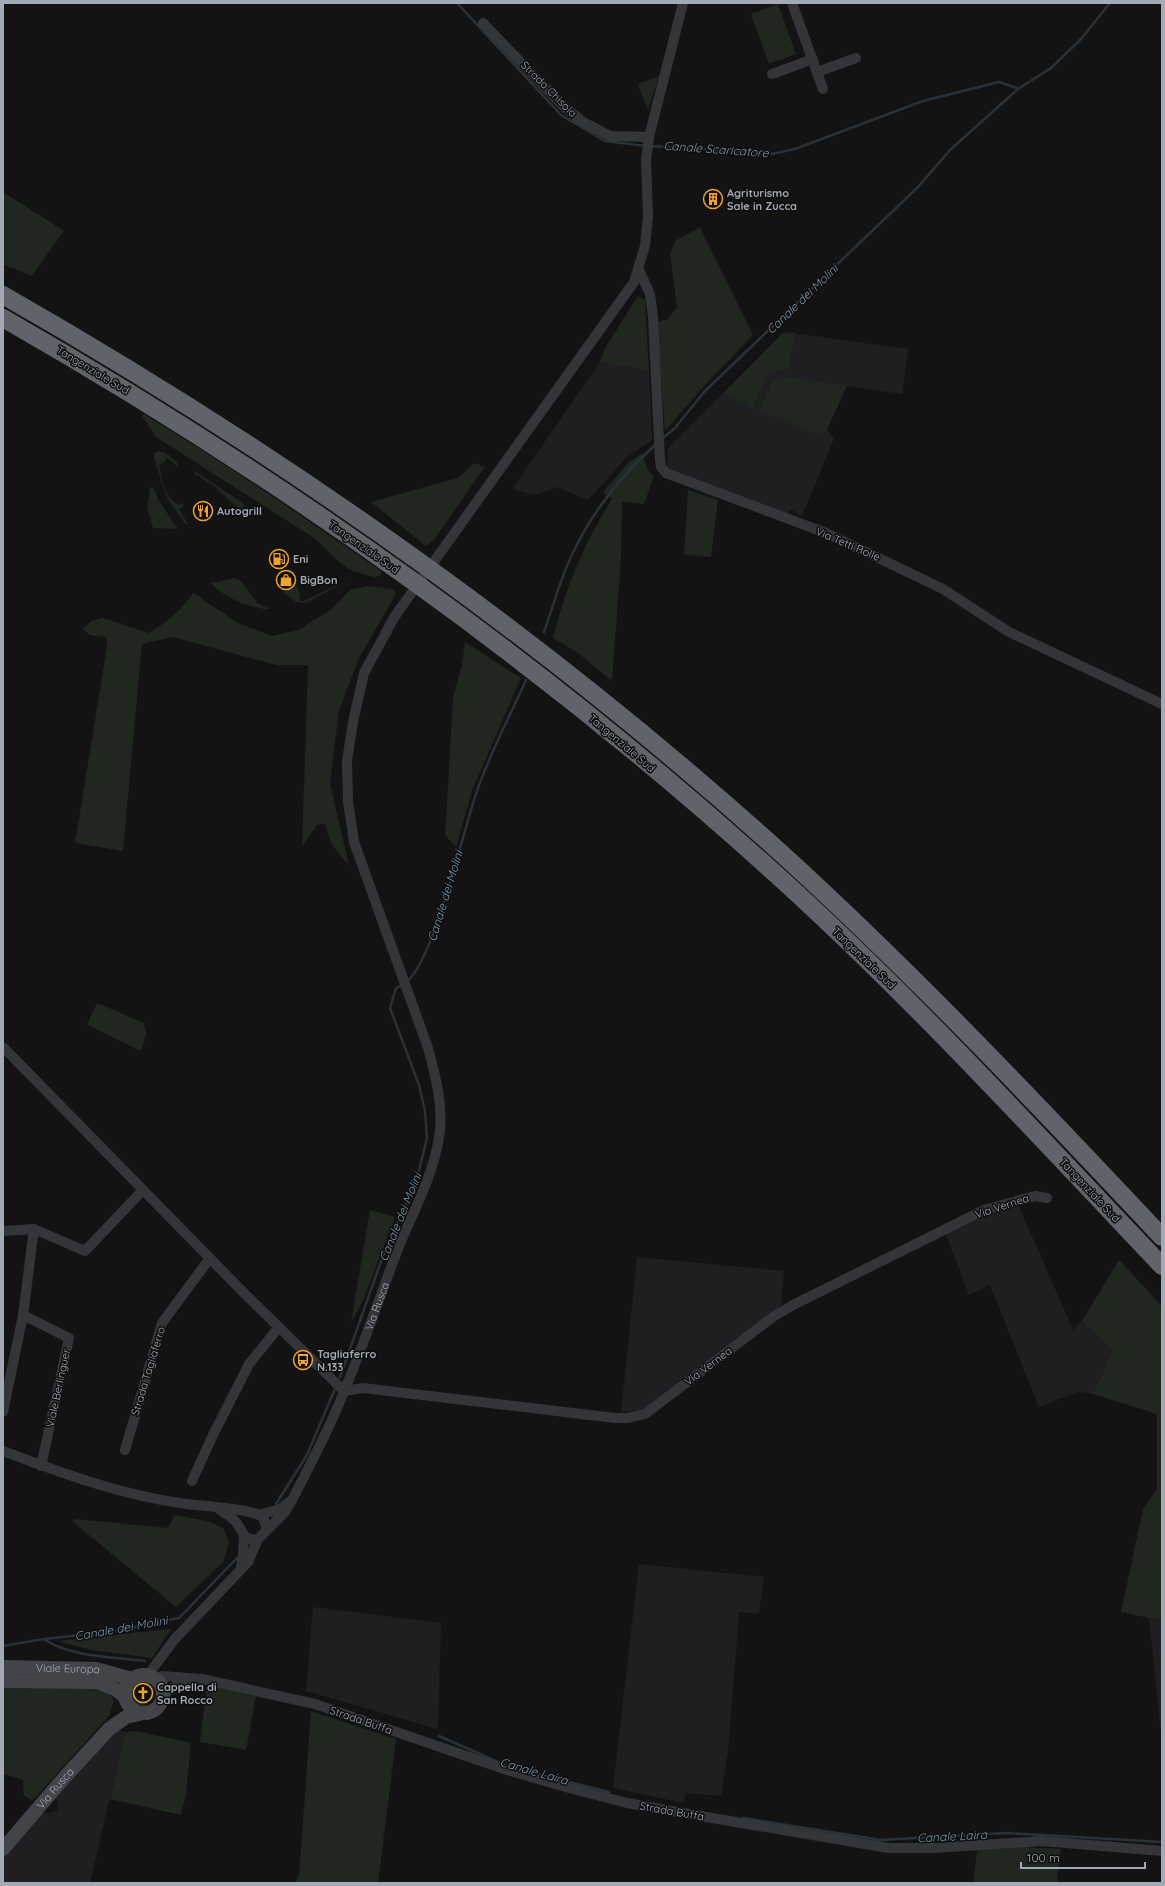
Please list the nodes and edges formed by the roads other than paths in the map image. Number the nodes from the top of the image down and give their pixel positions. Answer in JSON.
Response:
{"nodes":[{"id":1,"x":683,"y":3,"type":"edge"},
{"id":2,"x":792,"y":3,"type":"edge"},
{"id":3,"x":483,"y":23,"type":"dead end"},
{"id":4,"x":856,"y":58,"type":"dead end"},
{"id":5,"x":813,"y":59,"type":"junction"},
{"id":6,"x":817,"y":72,"type":"junction"},
{"id":7,"x":772,"y":74,"type":"dead end"},
{"id":8,"x":823,"y":89,"type":"dead end"},
{"id":9,"x":648,"y":139,"type":"junction"},
{"id":10,"x":639,"y":270,"type":"junction"},
{"id":11,"x":3,"y":295,"type":"edge"},
{"id":12,"x":3,"y":318,"type":"edge"},
{"id":13,"x":1162,"y":704,"type":"edge"},
{"id":14,"x":3,"y":1047,"type":"edge"},
{"id":15,"x":143,"y":1190,"type":"junction"},
{"id":16,"x":1047,"y":1198,"type":"dead end"},
{"id":17,"x":34,"y":1229,"type":"junction"},
{"id":18,"x":3,"y":1231,"type":"edge"},
{"id":19,"x":1162,"y":1237,"type":"edge"},
{"id":20,"x":210,"y":1258,"type":"junction"},
{"id":21,"x":1162,"y":1266,"type":"edge"},
{"id":22,"x":23,"y":1315,"type":"junction"},
{"id":23,"x":279,"y":1327,"type":"junction"},
{"id":24,"x":344,"y":1391,"type":"junction"},
{"id":25,"x":3,"y":1412,"type":"edge"},
{"id":26,"x":125,"y":1450,"type":"dead end"},
{"id":27,"x":3,"y":1451,"type":"edge"},
{"id":28,"x":41,"y":1466,"type":"junction"},
{"id":29,"x":192,"y":1481,"type":"dead end"},
{"id":30,"x":292,"y":1500,"type":"junction"},
{"id":31,"x":215,"y":1507,"type":"junction"},
{"id":32,"x":256,"y":1514,"type":"junction"},
{"id":33,"x":266,"y":1529,"type":"junction"},
{"id":34,"x":242,"y":1532,"type":"junction"},
{"id":35,"x":258,"y":1539,"type":"junction"},
{"id":36,"x":240,"y":1568,"type":"junction"},
{"id":37,"x":3,"y":1667,"type":"edge"},
{"id":38,"x":152,"y":1678,"type":"junction"},
{"id":39,"x":132,"y":1679,"type":"junction"},
{"id":40,"x":197,"y":1679,"type":"junction"},
{"id":41,"x":3,"y":1681,"type":"edge"},
{"id":42,"x":163,"y":1697,"type":"junction"},
{"id":43,"x":125,"y":1698,"type":"junction"},
{"id":44,"x":140,"y":1714,"type":"junction"},
{"id":45,"x":109,"y":1728,"type":"junction"},
{"id":46,"x":3,"y":1849,"type":"edge"},
{"id":47,"x":1162,"y":1851,"type":"edge"}],
"edges":[{"from":1,"to":9,"type":"street","name":"Via Rusca"},
{"from":2,"to":5,"type":"street"},
{"from":3,"to":9,"type":"street","name":"Strada Chisola"},
{"from":4,"to":6,"type":"street"},
{"from":5,"to":6,"type":"street"},
{"from":5,"to":7,"type":"street"},
{"from":6,"to":8,"type":"street"},
{"from":9,"to":10,"type":"street","name":"Via Rusca"},
{"from":10,"to":13,"type":"street","name":"Via Tetti Rolle"},
{"from":10,"to":24,"type":"street","name":"Via Rusca"},
{"from":11,"to":19,"type":"highway","name":"Tangenziale Sud"},
{"from":12,"to":21,"type":"highway","name":"Tangenziale Sud"},
{"from":14,"to":15,"type":"street"},
{"from":15,"to":17,"type":"street"},
{"from":15,"to":20,"type":"street"},
{"from":16,"to":24,"type":"street","name":"Via Vernea"},
{"from":17,"to":18,"type":"street"},
{"from":17,"to":22,"type":"street"},
{"from":20,"to":23,"type":"street"},
{"from":20,"to":26,"type":"street","name":"Strada Tagliaferro"},
{"from":22,"to":25,"type":"street"},
{"from":22,"to":28,"type":"street","name":"Viale Berlinguer"},
{"from":23,"to":24,"type":"street"},
{"from":23,"to":29,"type":"street"},
{"from":24,"to":30,"type":"street","name":"Via Rusca"},
{"from":27,"to":28,"type":"street"},
{"from":28,"to":31,"type":"street"},
{"from":30,"to":32,"type":"street"},
{"from":30,"to":33,"type":"street","name":"Via Rusca"},
{"from":31,"to":32,"type":"street"},
{"from":31,"to":34,"type":"street"},
{"from":32,"to":33,"type":"street"},
{"from":32,"to":34,"type":"street"},
{"from":33,"to":35,"type":"street"},
{"from":34,"to":35,"type":"street"},
{"from":34,"to":36,"type":"street"},
{"from":35,"to":36,"type":"street"},
{"from":36,"to":38,"type":"street"},
{"from":37,"to":39,"type":"street","name":"Viale Europa"},
{"from":38,"to":39,"type":"street"},
{"from":38,"to":40,"type":"street","name":"Strada Buffa"},
{"from":38,"to":42,"type":"street"},
{"from":39,"to":43,"type":"street"},
{"from":40,"to":42,"type":"street"},
{"from":40,"to":47,"type":"street","name":"Strada Buffa"},
{"from":41,"to":43,"type":"street","name":"Viale Europa"},
{"from":42,"to":44,"type":"street"},
{"from":43,"to":44,"type":"street"},
{"from":43,"to":45,"type":"street","name":"Via Rusca"},
{"from":44,"to":45,"type":"street","name":"Via Rusca"},
{"from":45,"to":46,"type":"street","name":"Via Rusca"}]}
